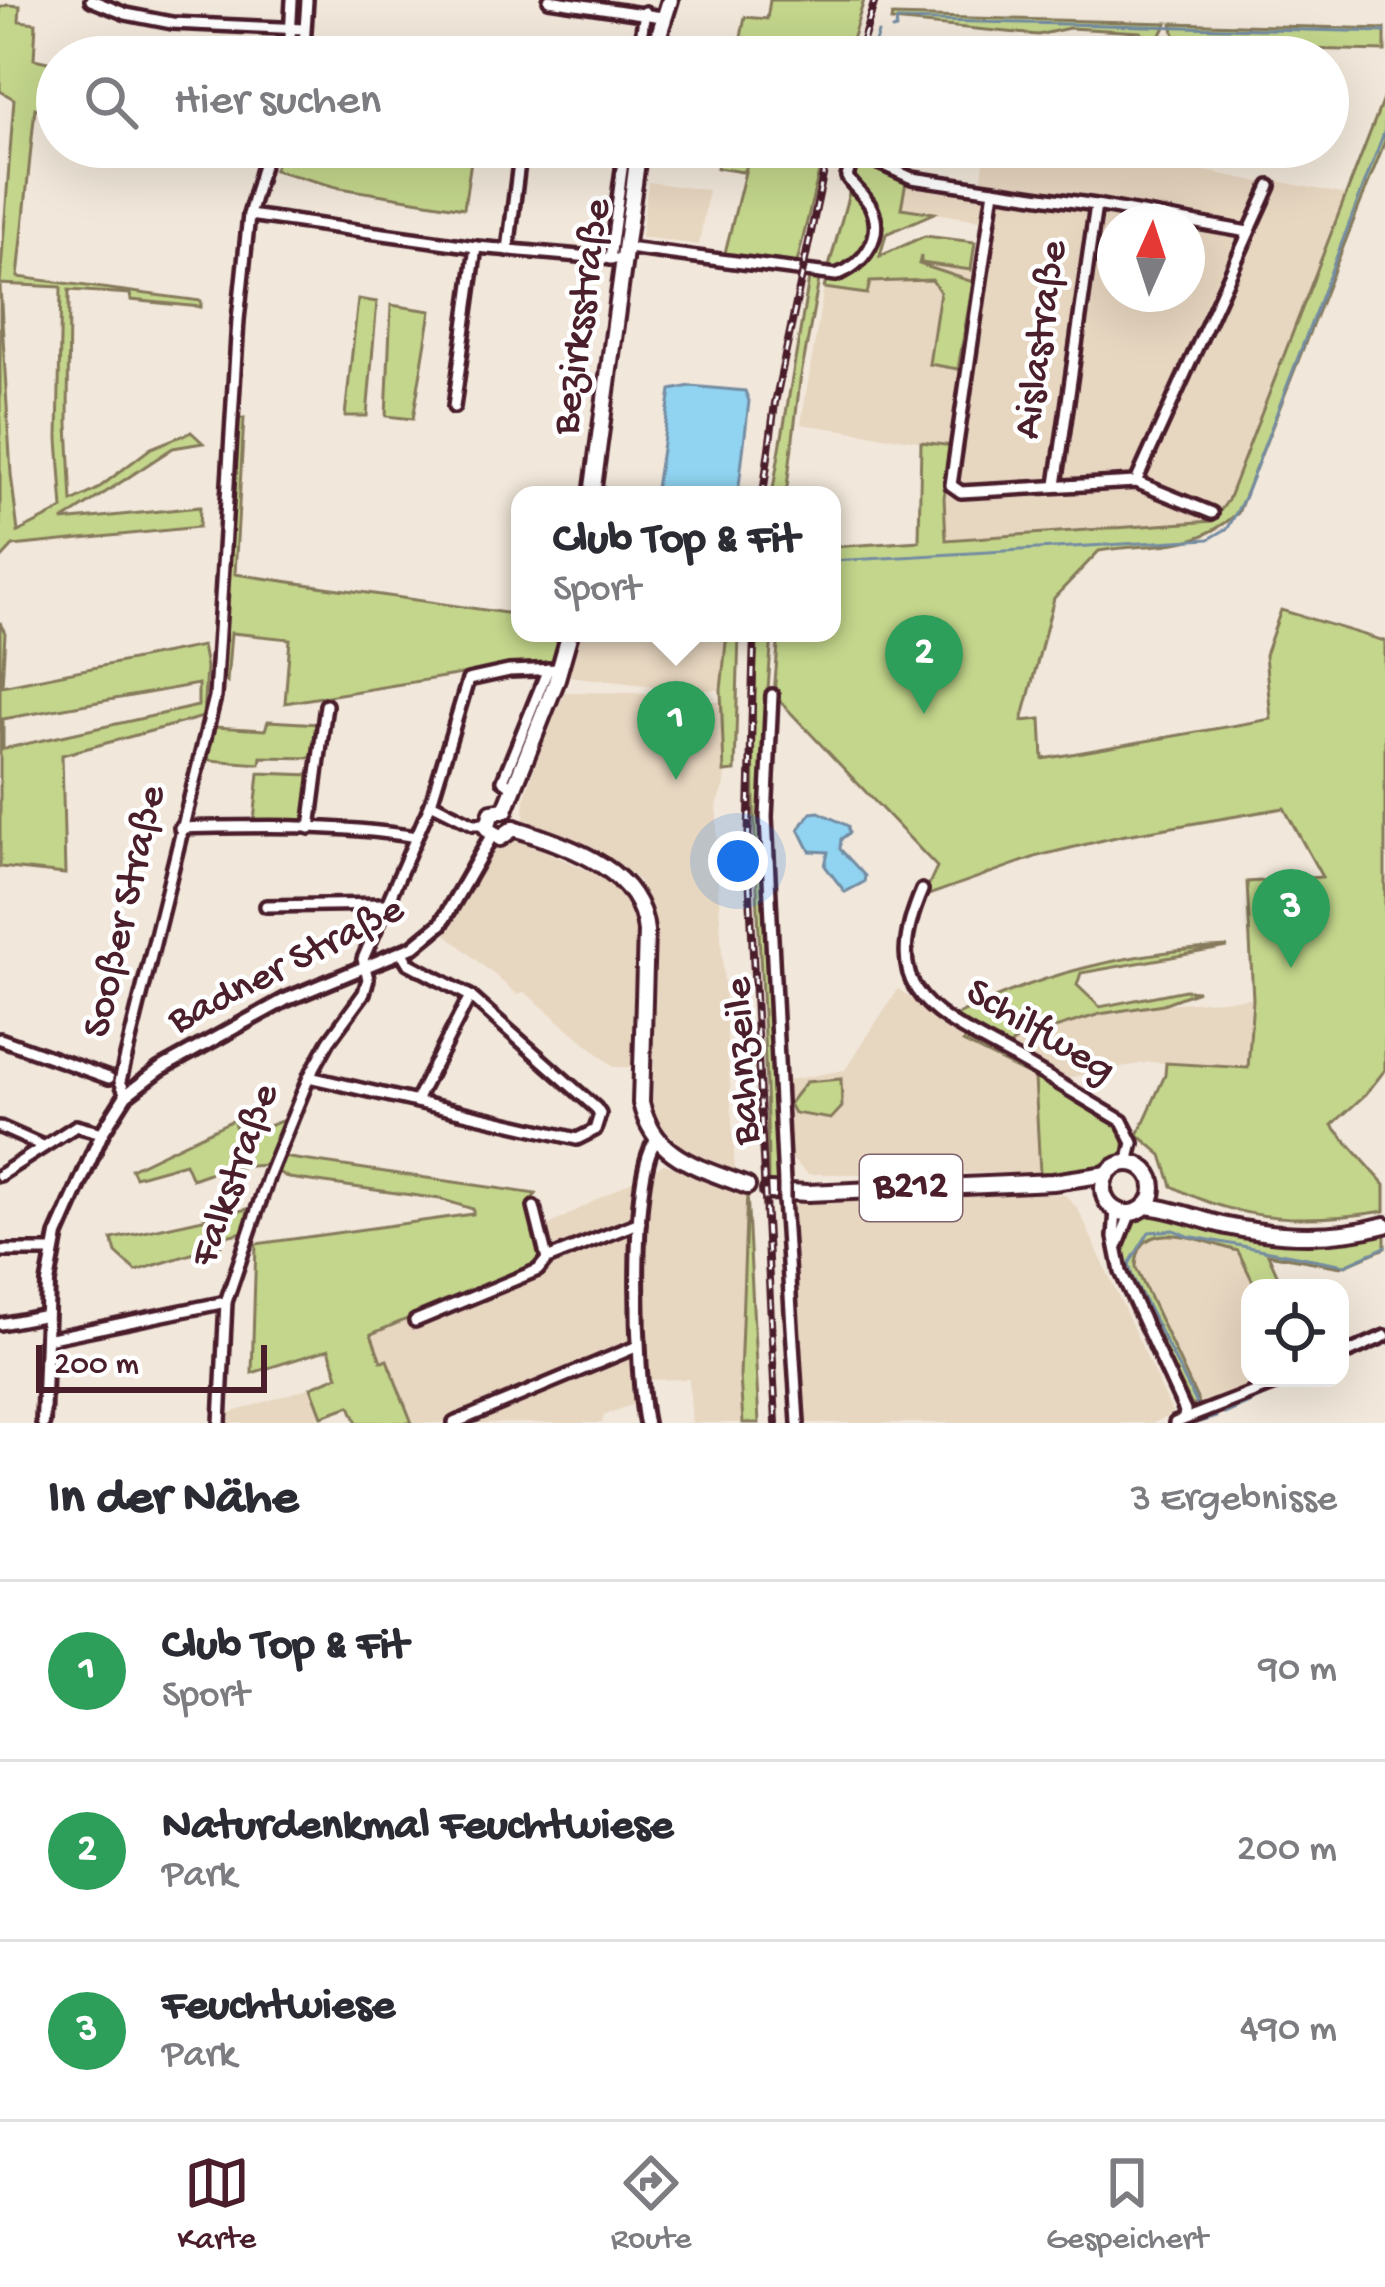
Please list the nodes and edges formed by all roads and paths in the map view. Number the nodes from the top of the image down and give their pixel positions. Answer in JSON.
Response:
{"nodes":[{"id":1,"x":91,"y":0,"type":"edge"},
{"id":2,"x":292,"y":0,"type":"edge"},
{"id":3,"x":307,"y":0,"type":"edge"},
{"id":4,"x":550,"y":0,"type":"edge"},
{"id":5,"x":670,"y":0,"type":"edge"},
{"id":6,"x":645,"y":12,"type":"junction"},
{"id":7,"x":662,"y":17,"type":"junction"},
{"id":8,"x":304,"y":29,"type":"junction"},
{"id":9,"x":290,"y":30,"type":"junction"},
{"id":10,"x":290,"y":36,"type":"edge"},
{"id":11,"x":304,"y":36,"type":"edge"},
{"id":12,"x":641,"y":36,"type":"edge"},
{"id":13,"x":657,"y":36,"type":"edge"},
{"id":14,"x":262,"y":168,"type":"edge"},
{"id":15,"x":518,"y":168,"type":"edge"},
{"id":16,"x":624,"y":168,"type":"edge"},
{"id":17,"x":636,"y":168,"type":"edge"},
{"id":18,"x":850,"y":168,"type":"edge"},
{"id":19,"x":892,"y":168,"type":"edge"},
{"id":20,"x":1270,"y":186,"type":"dead end"},
{"id":21,"x":994,"y":190,"type":"junction"},
{"id":22,"x":1096,"y":205,"type":"junction"},
{"id":23,"x":249,"y":214,"type":"junction"},
{"id":24,"x":1248,"y":232,"type":"junction"},
{"id":25,"x":476,"y":247,"type":"junction"},
{"id":26,"x":508,"y":250,"type":"junction"},
{"id":27,"x":621,"y":256,"type":"junction"},
{"id":28,"x":454,"y":407,"type":"dead end"},
{"id":29,"x":1136,"y":482,"type":"junction"},
{"id":30,"x":1056,"y":485,"type":"junction"},
{"id":31,"x":593,"y":486,"type":"edge"},
{"id":32,"x":1212,"y":513,"type":"dead end"},
{"id":33,"x":565,"y":642,"type":"edge"},
{"id":34,"x":554,"y":669,"type":"junction"},
{"id":35,"x":772,"y":695,"type":"dead end"},
{"id":36,"x":326,"y":705,"type":"dead end"},
{"id":37,"x":430,"y":803,"type":"junction"},
{"id":38,"x":505,"y":810,"type":"junction"},
{"id":39,"x":180,"y":828,"type":"junction"},
{"id":40,"x":310,"y":828,"type":"junction"},
{"id":41,"x":514,"y":828,"type":"junction"},
{"id":42,"x":489,"y":830,"type":"junction"},
{"id":43,"x":416,"y":837,"type":"junction"},
{"id":44,"x":922,"y":890,"type":"dead end"},
{"id":45,"x":387,"y":904,"type":"junction"},
{"id":46,"x":266,"y":906,"type":"dead end"},
{"id":47,"x":402,"y":953,"type":"junction"},
{"id":48,"x":365,"y":969,"type":"junction"},
{"id":49,"x":470,"y":996,"type":"junction"},
{"id":50,"x":0,"y":1039,"type":"edge"},
{"id":51,"x":309,"y":1077,"type":"junction"},
{"id":52,"x":109,"y":1078,"type":"dead end"},
{"id":53,"x":126,"y":1095,"type":"junction"},
{"id":54,"x":416,"y":1101,"type":"junction"},
{"id":55,"x":0,"y":1127,"type":"edge"},
{"id":56,"x":102,"y":1133,"type":"junction"},
{"id":57,"x":656,"y":1141,"type":"junction"},
{"id":58,"x":43,"y":1146,"type":"junction"},
{"id":59,"x":1128,"y":1163,"type":"junction"},
{"id":60,"x":1107,"y":1174,"type":"junction"},
{"id":61,"x":0,"y":1175,"type":"edge"},
{"id":62,"x":1053,"y":1182,"type":"junction"},
{"id":63,"x":747,"y":1186,"type":"dead end"},
{"id":64,"x":769,"y":1191,"type":"dead end"},
{"id":65,"x":1105,"y":1197,"type":"junction"},
{"id":66,"x":1136,"y":1205,"type":"junction"},
{"id":67,"x":534,"y":1207,"type":"dead end"},
{"id":68,"x":640,"y":1222,"type":"junction"},
{"id":69,"x":1385,"y":1225,"type":"edge"},
{"id":70,"x":0,"y":1251,"type":"edge"},
{"id":71,"x":53,"y":1251,"type":"junction"},
{"id":72,"x":547,"y":1259,"type":"junction"},
{"id":73,"x":226,"y":1302,"type":"junction"},
{"id":74,"x":47,"y":1315,"type":"junction"},
{"id":75,"x":415,"y":1321,"type":"dead end"},
{"id":76,"x":0,"y":1324,"type":"edge"},
{"id":77,"x":1385,"y":1336,"type":"edge"},
{"id":78,"x":46,"y":1339,"type":"junction"},
{"id":79,"x":638,"y":1346,"type":"junction"},
{"id":80,"x":1349,"y":1352,"type":"edge"},
{"id":81,"x":1269,"y":1387,"type":"edge"},
{"id":82,"x":1180,"y":1420,"type":"edge"},
{"id":83,"x":43,"y":1423,"type":"edge"},
{"id":84,"x":220,"y":1423,"type":"edge"},
{"id":85,"x":454,"y":1423,"type":"edge"},
{"id":86,"x":646,"y":1423,"type":"edge"},
{"id":87,"x":798,"y":1423,"type":"edge"}],
"edges":[{"from":1,"to":9,"type":"street"},
{"from":2,"to":9,"type":"street"},
{"from":3,"to":8,"type":"street"},
{"from":4,"to":6,"type":"street"},
{"from":5,"to":7,"type":"main road"},
{"from":6,"to":7,"type":"street"},
{"from":6,"to":12,"type":"street"},
{"from":7,"to":13,"type":"main road"},
{"from":8,"to":9,"type":"street"},
{"from":8,"to":11,"type":"street"},
{"from":9,"to":10,"type":"street"},
{"from":14,"to":23,"type":"street","name":"Sooßer Straße"},
{"from":15,"to":26,"type":"street"},
{"from":16,"to":27,"type":"street"},
{"from":17,"to":27,"type":"main road","name":"Bezirksstraße"},
{"from":18,"to":27,"type":"street"},
{"from":19,"to":21,"type":"street"},
{"from":20,"to":24,"type":"street"},
{"from":21,"to":22,"type":"street"},
{"from":21,"to":30,"type":"street"},
{"from":22,"to":24,"type":"street"},
{"from":22,"to":30,"type":"street","name":"Aislastraße"},
{"from":23,"to":25,"type":"street"},
{"from":23,"to":39,"type":"street","name":"Sooßer Straße"},
{"from":24,"to":29,"type":"street"},
{"from":25,"to":26,"type":"street"},
{"from":25,"to":28,"type":"street"},
{"from":26,"to":27,"type":"street"},
{"from":27,"to":31,"type":"main road","name":"Bezirksstraße"},
{"from":29,"to":30,"type":"street"},
{"from":29,"to":32,"type":"street"},
{"from":33,"to":34,"type":"main road"},
{"from":34,"to":37,"type":"street","name":"Falkstraße"},
{"from":34,"to":38,"type":"main road"},
{"from":35,"to":87,"type":"street","name":"Bahnzeile","bridge":true},
{"from":36,"to":40,"type":"street"},
{"from":37,"to":42,"type":"street"},
{"from":37,"to":43,"type":"street","name":"Falkstraße"},
{"from":38,"to":41,"type":"main road"},
{"from":38,"to":42,"type":"main road"},
{"from":39,"to":40,"type":"street"},
{"from":39,"to":53,"type":"street","name":"Sooßer Straße"},
{"from":40,"to":43,"type":"street"},
{"from":41,"to":42,"type":"main road"},
{"from":41,"to":57,"type":"main road"},
{"from":42,"to":47,"type":"street","name":"Badner Straße"},
{"from":43,"to":45,"type":"street","name":"Falkstraße"},
{"from":44,"to":59,"type":"street","name":"Schilfweg"},
{"from":45,"to":46,"type":"street"},
{"from":45,"to":48,"type":"street","name":"Falkstraße"},
{"from":47,"to":48,"type":"street","name":"Badner Straße"},
{"from":47,"to":49,"type":"street"},
{"from":48,"to":51,"type":"street","name":"Falkstraße"},
{"from":48,"to":53,"type":"street","name":"Badner Straße"},
{"from":49,"to":54,"type":"street"},
{"from":49,"to":54,"type":"street"},
{"from":50,"to":52,"type":"street"},
{"from":51,"to":54,"type":"street"},
{"from":51,"to":73,"type":"street","name":"Falkstraße"},
{"from":53,"to":56,"type":"street","name":"Badner Straße"},
{"from":55,"to":58,"type":"street"},
{"from":56,"to":58,"type":"street"},
{"from":56,"to":71,"type":"street","name":"Badner Straße"},
{"from":57,"to":63,"type":"main road"},
{"from":57,"to":68,"type":"street"},
{"from":58,"to":61,"type":"street"},
{"from":59,"to":60,"type":"main road","number":"B212"},
{"from":59,"to":66,"type":"main road"},
{"from":60,"to":62,"type":"main road","number":"B212"},
{"from":60,"to":65,"type":"main road"},
{"from":62,"to":64,"type":"main road","number":"B212"},
{"from":62,"to":65,"type":"main road","number":"B212"},
{"from":65,"to":66,"type":"main road"},
{"from":66,"to":69,"type":"main road"},
{"from":66,"to":82,"type":"street"},
{"from":67,"to":72,"type":"street"},
{"from":68,"to":72,"type":"street"},
{"from":68,"to":79,"type":"street"},
{"from":70,"to":71,"type":"street"},
{"from":71,"to":74,"type":"street","name":"Badner Straße"},
{"from":72,"to":75,"type":"street"},
{"from":73,"to":78,"type":"street"},
{"from":73,"to":84,"type":"street","name":"Falkstraße"},
{"from":74,"to":76,"type":"street"},
{"from":74,"to":78,"type":"street","name":"Badner Straße"},
{"from":77,"to":80,"type":"street"},
{"from":78,"to":83,"type":"street","name":"Badner Straße"},
{"from":79,"to":85,"type":"street"},
{"from":79,"to":86,"type":"street"},
{"from":81,"to":82,"type":"street"}]}
